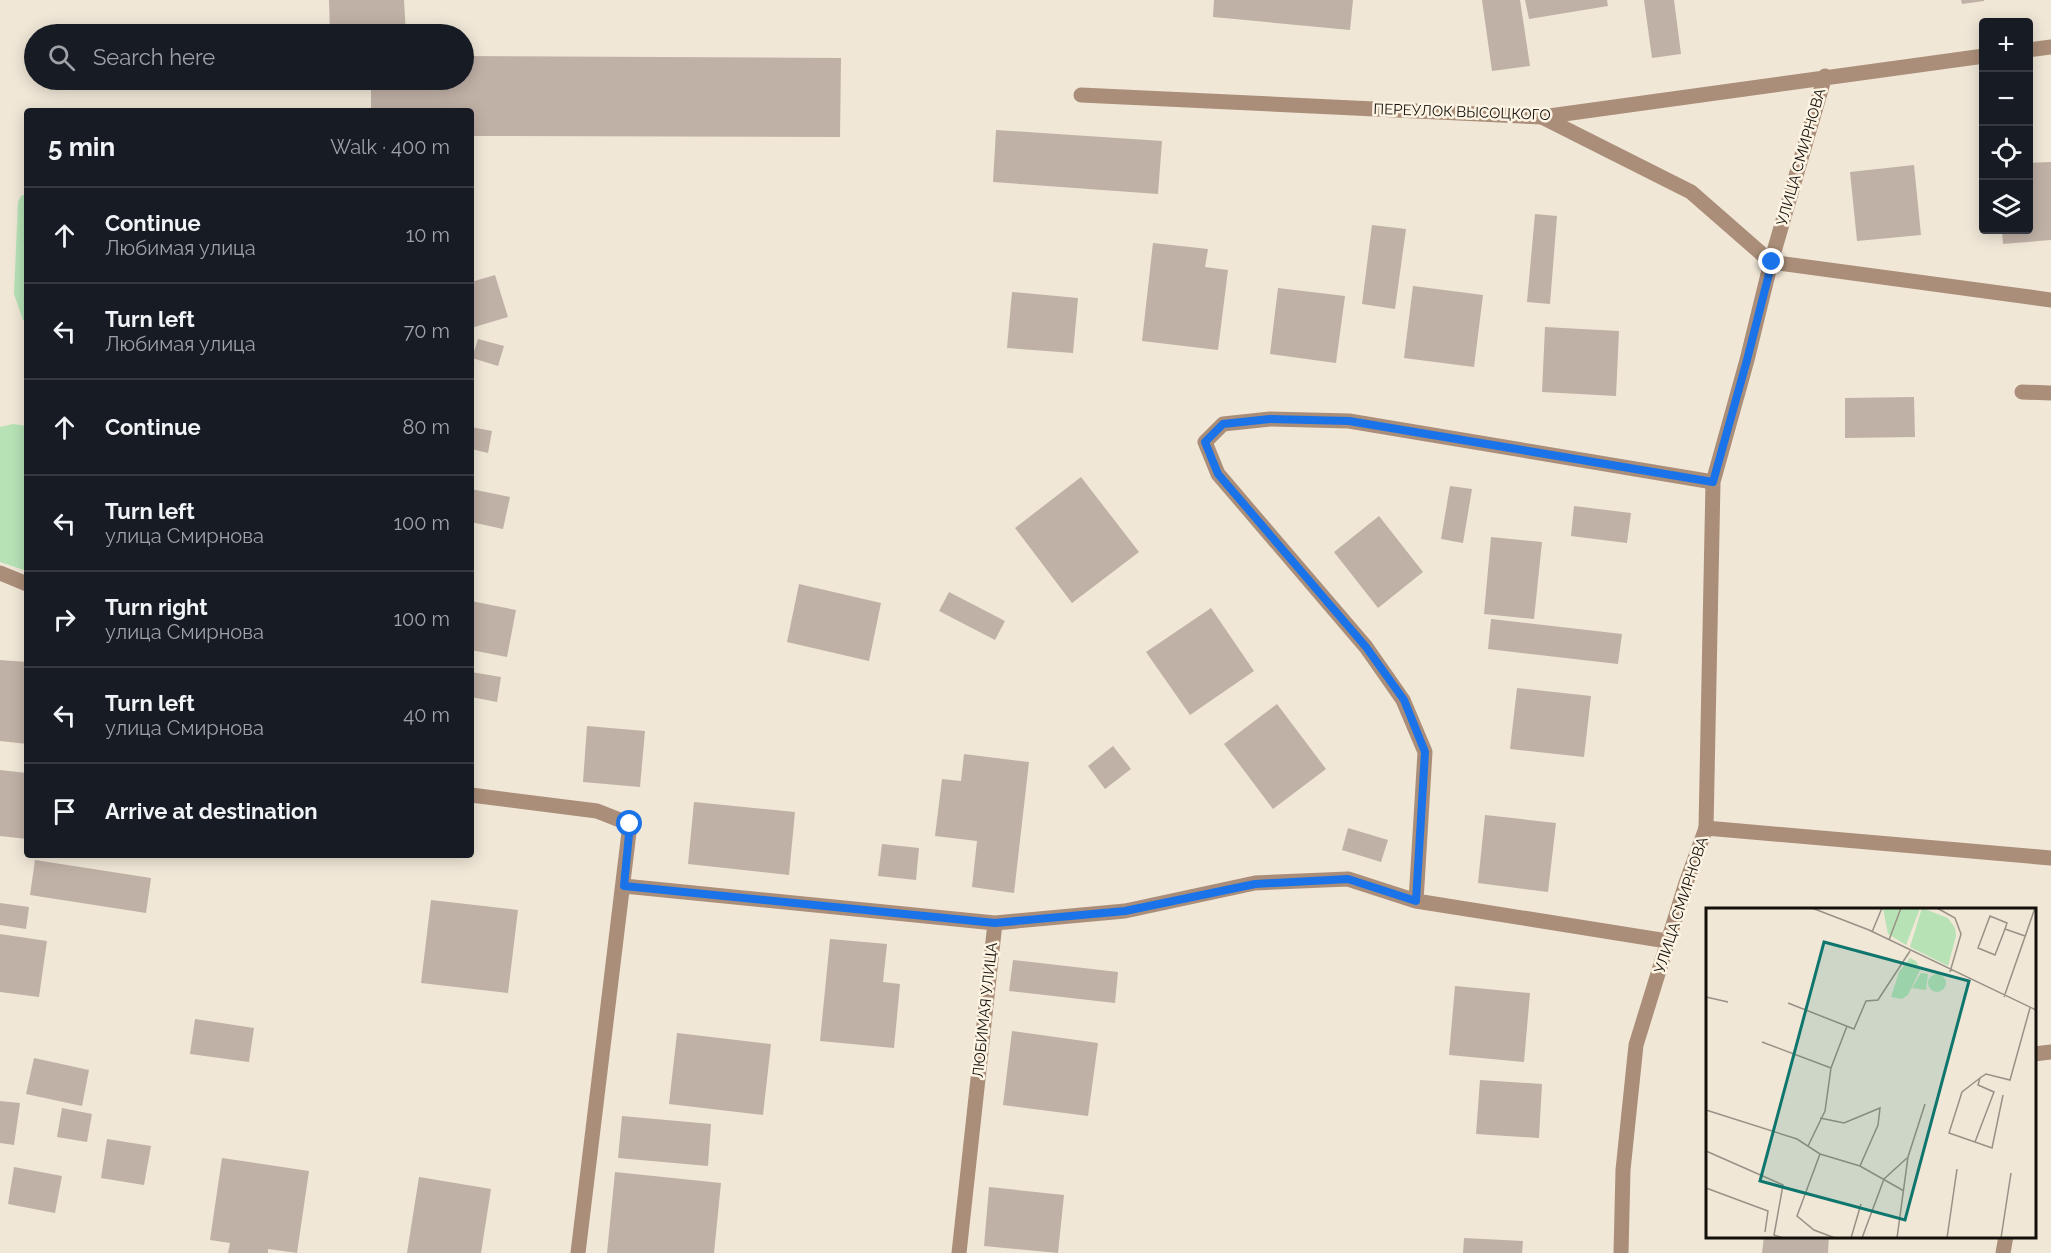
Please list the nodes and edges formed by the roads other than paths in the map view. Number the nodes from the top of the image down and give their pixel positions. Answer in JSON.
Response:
{"nodes":[{"id":1,"x":2051,"y":47,"type":"edge"},
{"id":2,"x":2033,"y":49,"type":"edge"},
{"id":3,"x":1979,"y":57,"type":"edge"},
{"id":4,"x":1825,"y":76,"type":"junction"},
{"id":5,"x":1081,"y":95,"type":"dead end"},
{"id":6,"x":1542,"y":117,"type":"junction"},
{"id":7,"x":1772,"y":262,"type":"junction"},
{"id":8,"x":2051,"y":300,"type":"edge"},
{"id":9,"x":2022,"y":392,"type":"dead end"},
{"id":10,"x":2051,"y":393,"type":"edge"},
{"id":11,"x":1713,"y":482,"type":"junction"},
{"id":12,"x":0,"y":573,"type":"edge"},
{"id":13,"x":24,"y":583,"type":"edge"},
{"id":14,"x":474,"y":795,"type":"edge"},
{"id":15,"x":1706,"y":828,"type":"junction"},
{"id":16,"x":2051,"y":858,"type":"edge"},
{"id":17,"x":624,"y":886,"type":"junction"},
{"id":18,"x":1416,"y":901,"type":"junction"},
{"id":19,"x":995,"y":923,"type":"junction"},
{"id":20,"x":1667,"y":941,"type":"junction"},
{"id":21,"x":2051,"y":1052,"type":"edge"},
{"id":22,"x":2036,"y":1053,"type":"edge"},
{"id":23,"x":2006,"y":1238,"type":"edge"},
{"id":24,"x":578,"y":1253,"type":"edge"},
{"id":25,"x":959,"y":1253,"type":"edge"},
{"id":26,"x":1621,"y":1253,"type":"edge"},
{"id":27,"x":2003,"y":1253,"type":"edge"}],
"edges":[{"from":1,"to":2,"type":"street"},
{"from":3,"to":4,"type":"street","name":"ПЕРЕУЛОК ВЫСОЦКОГО"},
{"from":4,"to":6,"type":"street","name":"ПЕРЕУЛОК ВЫСОЦКОГО"},
{"from":4,"to":7,"type":"street","name":"УЛИЦА СМИРНОВА"},
{"from":5,"to":6,"type":"street","name":"ПЕРЕУЛОК ВЫСОЦКОГО"},
{"from":6,"to":7,"type":"street"},
{"from":7,"to":8,"type":"street"},
{"from":7,"to":11,"type":"street","name":"УЛИЦА СМИРНОВА"},
{"from":9,"to":10,"type":"street"},
{"from":11,"to":15,"type":"street","name":"УЛИЦА СМИРНОВА"},
{"from":11,"to":18,"type":"street"},
{"from":12,"to":13,"type":"street"},
{"from":14,"to":17,"type":"street"},
{"from":15,"to":16,"type":"street"},
{"from":15,"to":20,"type":"street","name":"УЛИЦА СМИРНОВА"},
{"from":17,"to":19,"type":"street","name":"ЛЮБИМАЯ УЛИЦА"},
{"from":17,"to":24,"type":"street"},
{"from":18,"to":19,"type":"street"},
{"from":18,"to":20,"type":"street"},
{"from":19,"to":25,"type":"street","name":"ЛЮБИМАЯ УЛИЦА"},
{"from":20,"to":26,"type":"street","name":"УЛИЦА СМИРНОВА"},
{"from":21,"to":22,"type":"street"},
{"from":23,"to":27,"type":"street"}]}
